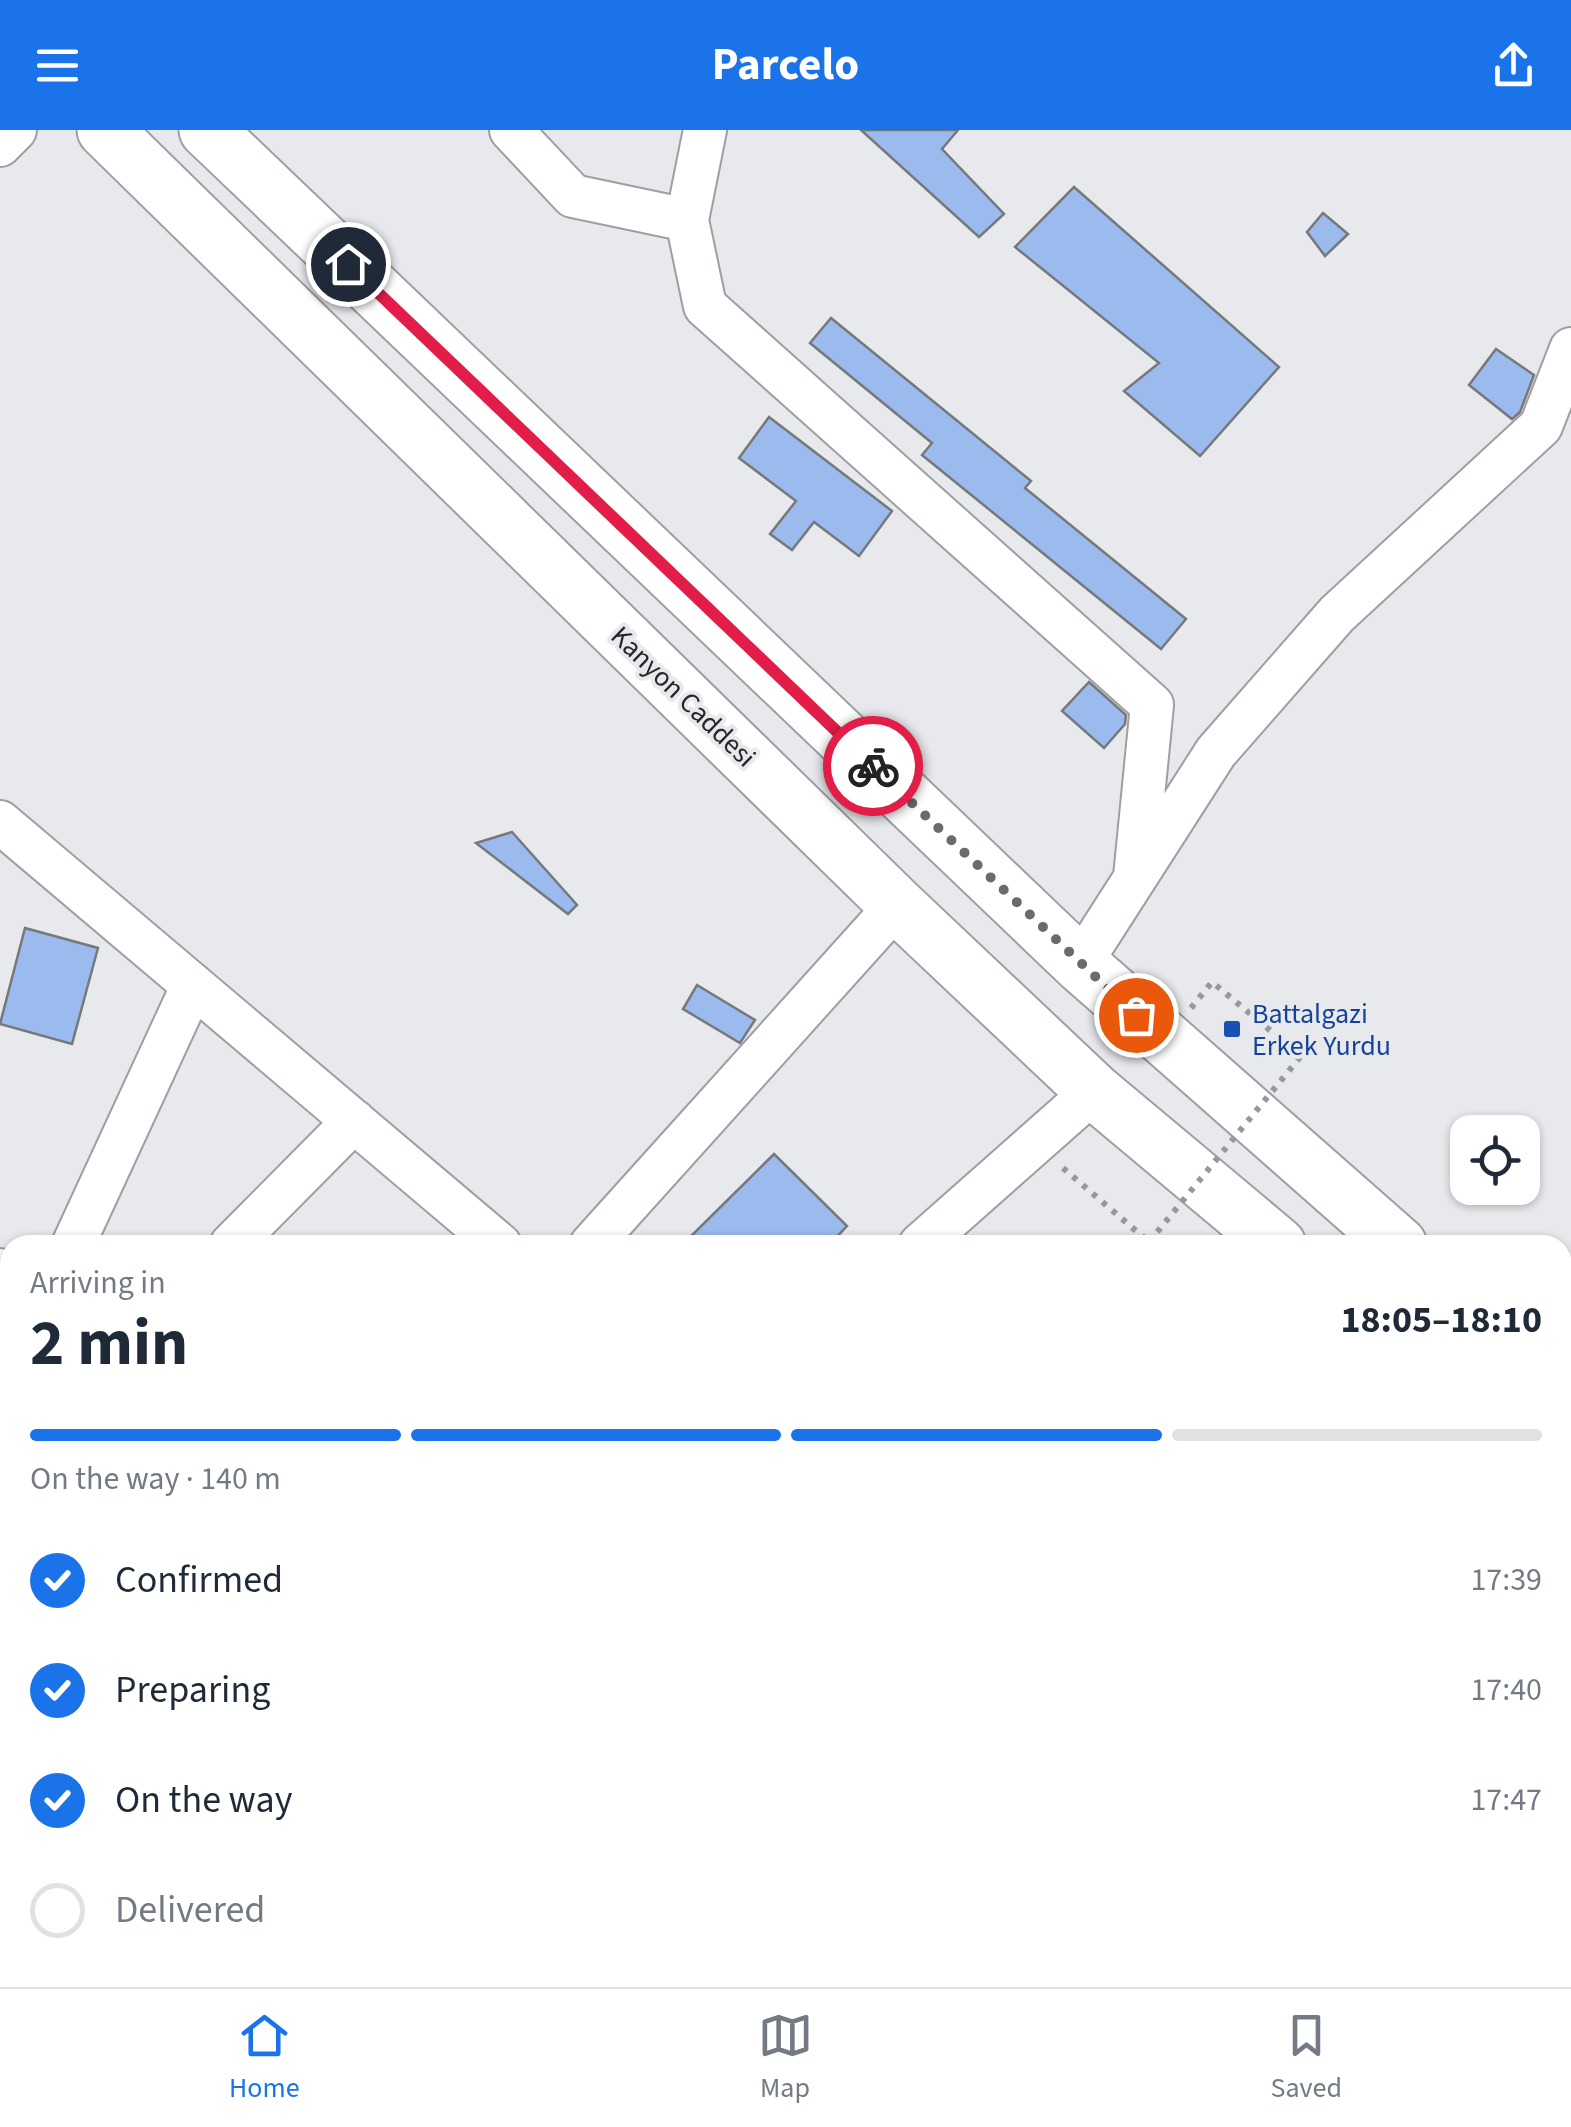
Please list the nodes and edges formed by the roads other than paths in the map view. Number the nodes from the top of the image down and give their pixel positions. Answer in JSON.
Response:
{"nodes":[{"id":1,"x":15,"y":130,"type":"edge"},
{"id":2,"x":104,"y":130,"type":"edge"},
{"id":3,"x":207,"y":130,"type":"edge"},
{"id":4,"x":511,"y":130,"type":"edge"},
{"id":5,"x":705,"y":130,"type":"edge"},
{"id":6,"x":0,"y":145,"type":"edge"},
{"id":7,"x":687,"y":220,"type":"junction"},
{"id":8,"x":1571,"y":349,"type":"edge"},
{"id":9,"x":0,"y":822,"type":"edge"},
{"id":10,"x":1135,"y":877,"type":"junction"},
{"id":11,"x":897,"y":905,"type":"junction"},
{"id":12,"x":1080,"y":964,"type":"junction"},
{"id":13,"x":193,"y":985,"type":"junction"},
{"id":14,"x":1094,"y":1091,"type":"junction"},
{"id":15,"x":354,"y":1121,"type":"junction"},
{"id":16,"x":78,"y":1235,"type":"edge"},
{"id":17,"x":241,"y":1235,"type":"edge"},
{"id":18,"x":488,"y":1235,"type":"edge"},
{"id":19,"x":600,"y":1235,"type":"edge"},
{"id":20,"x":931,"y":1235,"type":"edge"},
{"id":21,"x":1266,"y":1235,"type":"edge"},
{"id":22,"x":1387,"y":1235,"type":"edge"}],
"edges":[{"from":1,"to":6,"type":"street"},
{"from":2,"to":11,"type":"highway","name":"Kanyon Caddesi"},
{"from":3,"to":12,"type":"highway"},
{"from":4,"to":7,"type":"street"},
{"from":5,"to":7,"type":"street"},
{"from":7,"to":10,"type":"street"},
{"from":8,"to":10,"type":"street"},
{"from":9,"to":13,"type":"street"},
{"from":10,"to":12,"type":"street"},
{"from":11,"to":14,"type":"highway","name":"Kanyon Caddesi"},
{"from":11,"to":19,"type":"street"},
{"from":12,"to":22,"type":"highway"},
{"from":13,"to":15,"type":"street"},
{"from":13,"to":16,"type":"street"},
{"from":14,"to":20,"type":"street"},
{"from":14,"to":21,"type":"highway","name":"Kanyon Caddesi"},
{"from":15,"to":17,"type":"street"},
{"from":15,"to":18,"type":"street"}]}
